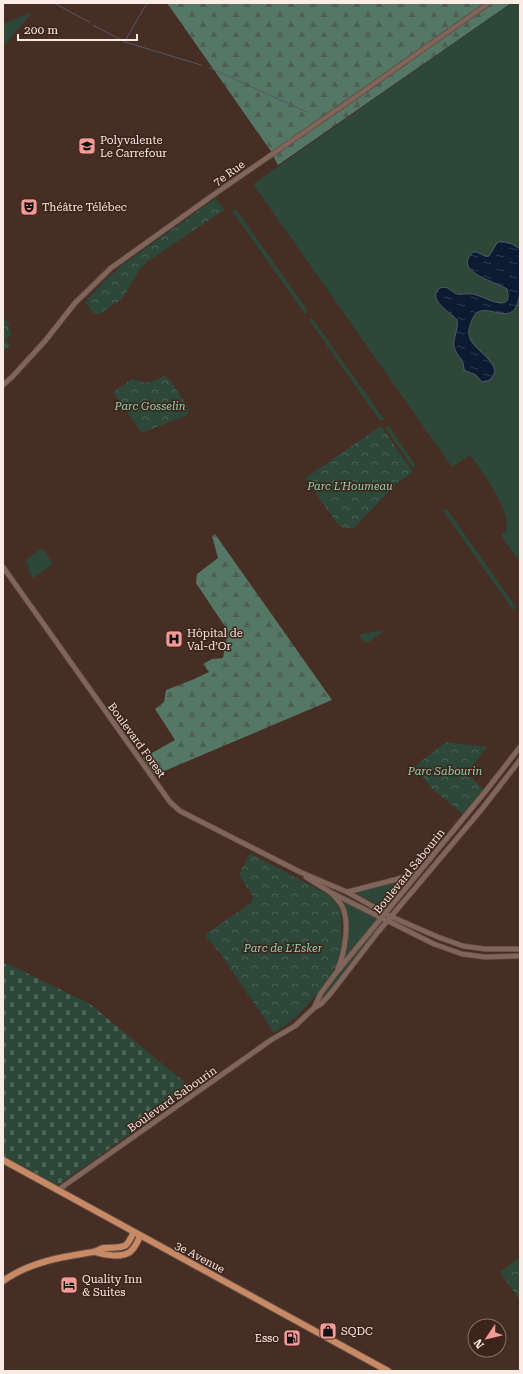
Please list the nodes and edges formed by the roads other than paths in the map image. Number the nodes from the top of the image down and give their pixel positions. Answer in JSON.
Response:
{"nodes":[{"id":1,"x":489,"y":3,"type":"edge"},
{"id":2,"x":3,"y":385,"type":"edge"},
{"id":3,"x":3,"y":567,"type":"edge"},
{"id":4,"x":520,"y":747,"type":"edge"},
{"id":5,"x":520,"y":760,"type":"edge"},
{"id":6,"x":300,"y":872,"type":"junction"},
{"id":7,"x":419,"y":872,"type":"junction"},
{"id":8,"x":330,"y":892,"type":"junction"},
{"id":9,"x":347,"y":892,"type":"junction"},
{"id":10,"x":386,"y":914,"type":"junction"},
{"id":11,"x":392,"y":917,"type":"junction"},
{"id":12,"x":382,"y":918,"type":"junction"},
{"id":13,"x":388,"y":921,"type":"junction"},
{"id":14,"x":520,"y":949,"type":"edge"},
{"id":15,"x":520,"y":956,"type":"edge"},
{"id":16,"x":336,"y":973,"type":"junction"},
{"id":17,"x":314,"y":1008,"type":"junction"},
{"id":18,"x":3,"y":1160,"type":"edge"},
{"id":19,"x":58,"y":1190,"type":"junction"},
{"id":20,"x":134,"y":1232,"type":"junction"},
{"id":21,"x":140,"y":1236,"type":"junction"},
{"id":22,"x":95,"y":1252,"type":"junction"},
{"id":23,"x":3,"y":1281,"type":"edge"},
{"id":24,"x":388,"y":1371,"type":"edge"}],
"edges":[{"from":1,"to":2,"type":"street","name":"7e Rue"},
{"from":3,"to":6,"type":"street","name":"Boulevard Forest"},
{"from":4,"to":7,"type":"street","name":"Boulevard Sabourin"},
{"from":5,"to":11,"type":"street","name":"Boulevard Sabourin"},
{"from":6,"to":8,"type":"street","name":"Boulevard Forest"},
{"from":6,"to":9,"type":"street","name":"Boulevard Forest"},
{"from":7,"to":9,"type":"street"},
{"from":7,"to":10,"type":"street","name":"Boulevard Sabourin"},
{"from":8,"to":12,"type":"street","name":"Boulevard Forest"},
{"from":8,"to":16,"type":"street"},
{"from":9,"to":10,"type":"street","name":"Boulevard Forest"},
{"from":10,"to":11,"type":"street","name":"Boulevard Forest"},
{"from":10,"to":12,"type":"street","name":"Boulevard Sabourin"},
{"from":11,"to":13,"type":"street","name":"Boulevard Sabourin"},
{"from":11,"to":14,"type":"street","name":"Boulevard Forest"},
{"from":12,"to":13,"type":"street","name":"Boulevard Forest"},
{"from":12,"to":16,"type":"street","name":"Boulevard Sabourin"},
{"from":13,"to":15,"type":"street","name":"Boulevard Forest"},
{"from":13,"to":17,"type":"street","name":"Boulevard Sabourin"},
{"from":16,"to":17,"type":"street","name":"Boulevard Sabourin"},
{"from":17,"to":19,"type":"street","name":"Boulevard Sabourin"},
{"from":18,"to":19,"type":"main road","name":"3e Avenue"},
{"from":19,"to":20,"type":"main road","name":"3e Avenue"},
{"from":20,"to":21,"type":"main road","name":"3e Avenue"},
{"from":20,"to":22,"type":"main road"},
{"from":21,"to":22,"type":"main road"},
{"from":21,"to":24,"type":"main road","name":"3e Avenue"},
{"from":22,"to":23,"type":"main road"}]}
